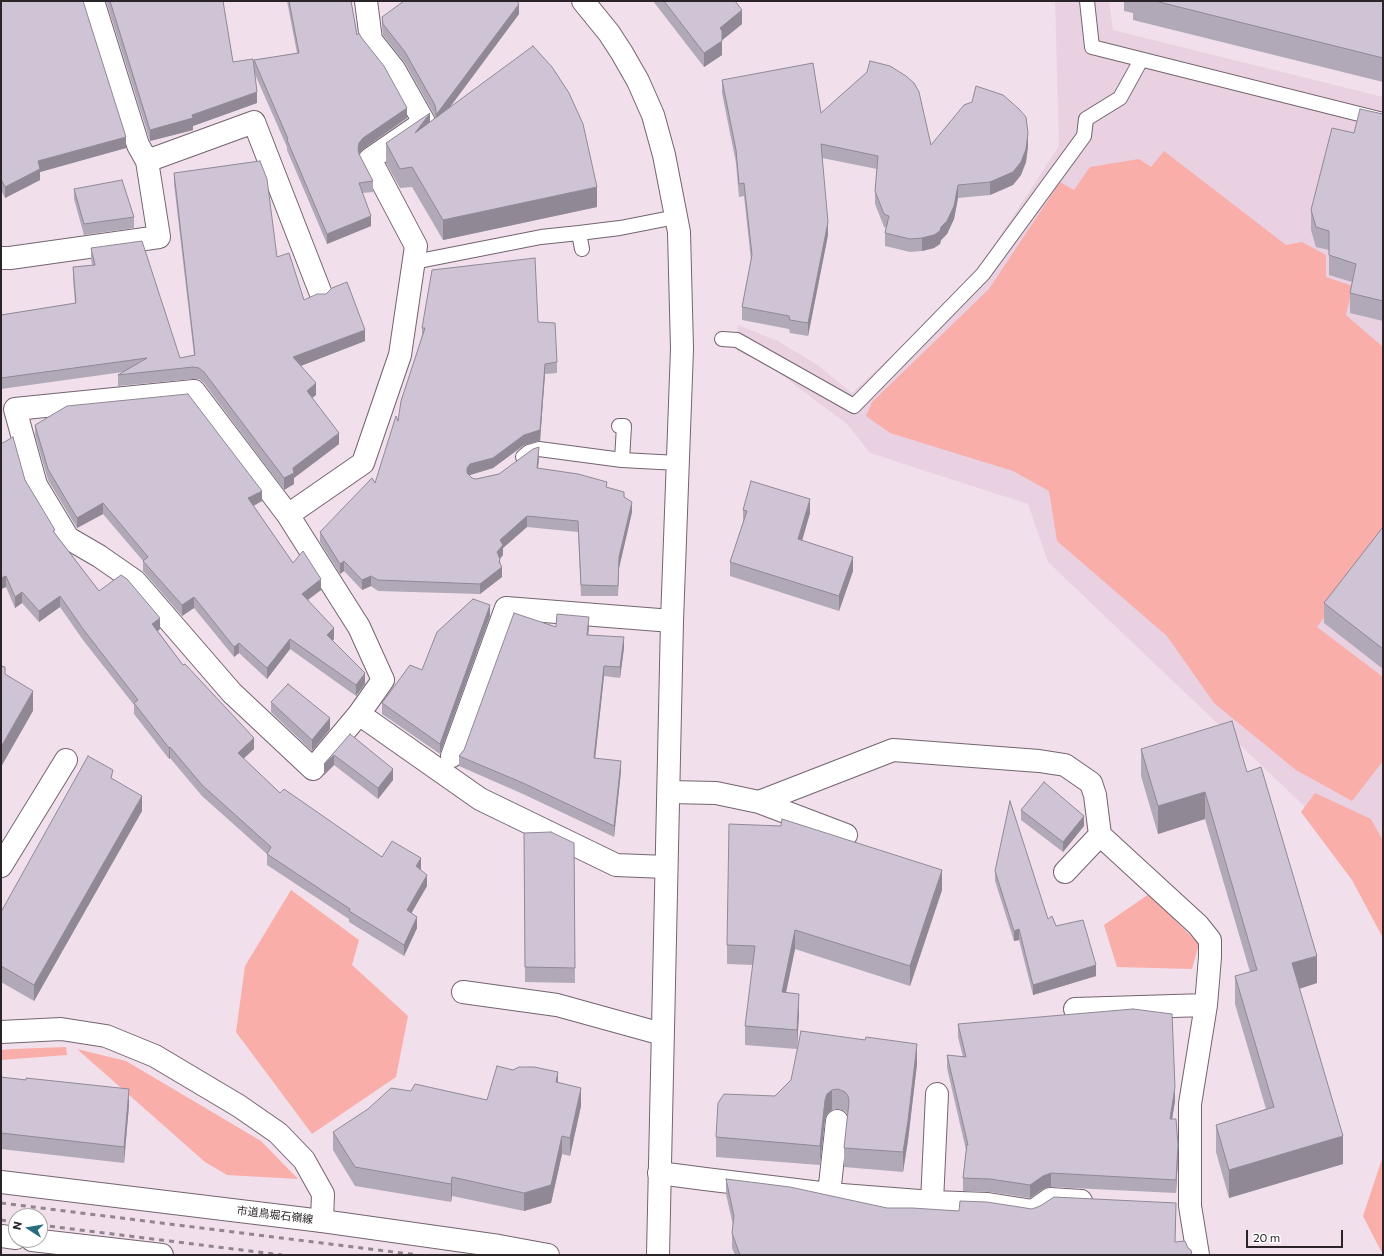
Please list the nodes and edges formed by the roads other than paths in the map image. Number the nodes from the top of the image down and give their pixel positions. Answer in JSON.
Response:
{"nodes":[{"id":1,"x":93,"y":1,"type":"edge"},
{"id":2,"x":366,"y":1,"type":"edge"},
{"id":3,"x":583,"y":1,"type":"edge"},
{"id":4,"x":1087,"y":1,"type":"edge"},
{"id":5,"x":1141,"y":60,"type":"junction"},
{"id":6,"x":1383,"y":120,"type":"edge"},
{"id":7,"x":147,"y":161,"type":"junction"},
{"id":8,"x":676,"y":217,"type":"junction"},
{"id":9,"x":579,"y":233,"type":"junction"},
{"id":10,"x":582,"y":249,"type":"dead end"},
{"id":11,"x":1,"y":258,"type":"edge"},
{"id":12,"x":414,"y":262,"type":"junction"},
{"id":13,"x":321,"y":294,"type":"edge"},
{"id":14,"x":722,"y":339,"type":"dead end"},
{"id":15,"x":619,"y":426,"type":"dead end"},
{"id":16,"x":622,"y":460,"type":"junction"},
{"id":17,"x":678,"y":463,"type":"junction"},
{"id":18,"x":513,"y":464,"type":"edge"},
{"id":19,"x":288,"y":515,"type":"junction"},
{"id":20,"x":672,"y":621,"type":"junction"},
{"id":21,"x":359,"y":714,"type":"junction"},
{"id":22,"x":452,"y":756,"type":"dead end"},
{"id":23,"x":66,"y":760,"type":"dead end"},
{"id":24,"x":669,"y":792,"type":"junction"},
{"id":25,"x":759,"y":802,"type":"junction"},
{"id":26,"x":846,"y":835,"type":"dead end"},
{"id":27,"x":1100,"y":835,"type":"junction"},
{"id":28,"x":1,"y":866,"type":"edge"},
{"id":29,"x":666,"y":867,"type":"junction"},
{"id":30,"x":1065,"y":872,"type":"dead end"},
{"id":31,"x":463,"y":992,"type":"dead end"},
{"id":32,"x":1206,"y":1005,"type":"junction"},
{"id":33,"x":1075,"y":1009,"type":"dead end"},
{"id":34,"x":1,"y":1032,"type":"edge"},
{"id":35,"x":662,"y":1034,"type":"junction"},
{"id":36,"x":937,"y":1094,"type":"dead end"},
{"id":37,"x":837,"y":1121,"type":"dead end"},
{"id":38,"x":659,"y":1172,"type":"junction"},
{"id":39,"x":1,"y":1182,"type":"edge"},
{"id":40,"x":829,"y":1194,"type":"junction"},
{"id":41,"x":932,"y":1202,"type":"junction"},
{"id":42,"x":1097,"y":1202,"type":"edge"},
{"id":43,"x":1167,"y":1205,"type":"edge"},
{"id":44,"x":1190,"y":1206,"type":"junction"},
{"id":45,"x":322,"y":1221,"type":"junction"},
{"id":46,"x":48,"y":1245,"type":"edge"},
{"id":47,"x":62,"y":1249,"type":"edge"},
{"id":48,"x":162,"y":1255,"type":"edge"},
{"id":49,"x":548,"y":1255,"type":"edge"},
{"id":50,"x":658,"y":1255,"type":"edge"},
{"id":51,"x":1198,"y":1255,"type":"edge"}],
"edges":[{"from":1,"to":7,"type":"street"},
{"from":2,"to":12,"type":"street"},
{"from":3,"to":8,"type":"street"},
{"from":4,"to":5,"type":"lane"},
{"from":5,"to":6,"type":"lane"},
{"from":5,"to":14,"type":"lane"},
{"from":7,"to":11,"type":"street"},
{"from":7,"to":13,"type":"street"},
{"from":8,"to":9,"type":"lane"},
{"from":8,"to":17,"type":"street"},
{"from":9,"to":10,"type":"lane"},
{"from":9,"to":12,"type":"lane"},
{"from":12,"to":19,"type":"street"},
{"from":15,"to":16,"type":"lane"},
{"from":16,"to":17,"type":"lane"},
{"from":16,"to":18,"type":"lane"},
{"from":17,"to":20,"type":"street"},
{"from":19,"to":21,"type":"street"},
{"from":19,"to":21,"type":"street"},
{"from":20,"to":22,"type":"street"},
{"from":20,"to":24,"type":"street"},
{"from":21,"to":29,"type":"street"},
{"from":23,"to":28,"type":"street"},
{"from":24,"to":25,"type":"street"},
{"from":24,"to":29,"type":"street"},
{"from":25,"to":26,"type":"street"},
{"from":25,"to":27,"type":"street"},
{"from":27,"to":30,"type":"street"},
{"from":27,"to":32,"type":"street"},
{"from":29,"to":35,"type":"street"},
{"from":31,"to":35,"type":"street"},
{"from":32,"to":33,"type":"street"},
{"from":32,"to":44,"type":"street"},
{"from":34,"to":45,"type":"street"},
{"from":35,"to":38,"type":"street"},
{"from":36,"to":41,"type":"street"},
{"from":37,"to":40,"type":"street"},
{"from":38,"to":40,"type":"street"},
{"from":38,"to":50,"type":"street"},
{"from":39,"to":45,"type":"street","name":"市道鳥堀石嶺線"},
{"from":40,"to":41,"type":"street"},
{"from":41,"to":42,"type":"street"},
{"from":43,"to":44,"type":"street"},
{"from":44,"to":51,"type":"street"},
{"from":45,"to":49,"type":"street","name":"市道鳥堀石嶺線"},
{"from":46,"to":47,"type":"street"},
{"from":47,"to":48,"type":"street"}]}
